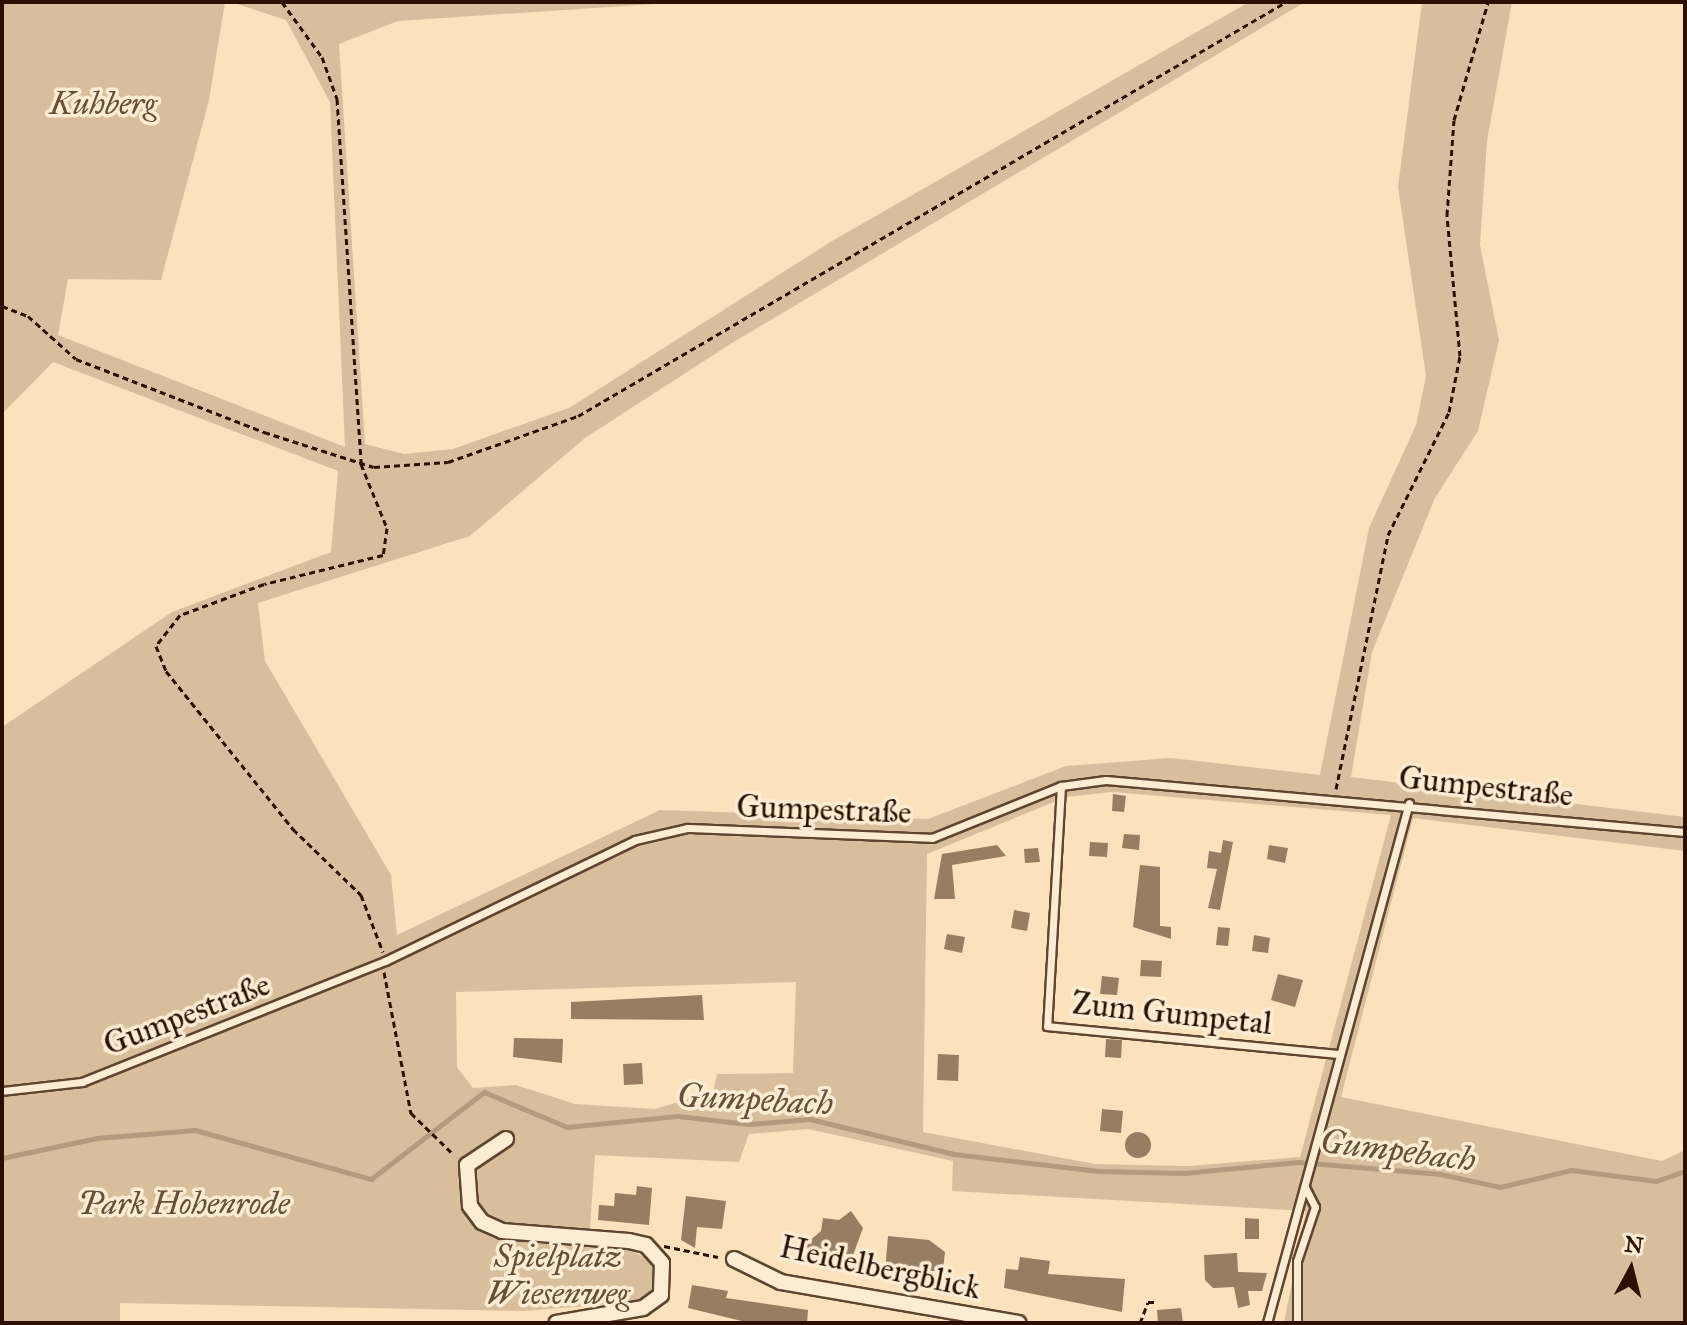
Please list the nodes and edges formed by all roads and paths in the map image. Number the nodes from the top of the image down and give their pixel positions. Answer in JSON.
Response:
{"nodes":[{"id":1,"x":282,"y":2,"type":"edge"},
{"id":2,"x":1286,"y":2,"type":"edge"},
{"id":3,"x":1488,"y":2,"type":"edge"},
{"id":4,"x":2,"y":306,"type":"edge"},
{"id":5,"x":361,"y":464,"type":"junction"},
{"id":6,"x":1061,"y":786,"type":"junction"},
{"id":7,"x":1334,"y":797,"type":"junction"},
{"id":8,"x":1409,"y":803,"type":"junction"},
{"id":9,"x":1685,"y":832,"type":"edge"},
{"id":10,"x":386,"y":961,"type":"junction"},
{"id":11,"x":1340,"y":1054,"type":"junction"},
{"id":12,"x":2,"y":1091,"type":"edge"},
{"id":13,"x":506,"y":1139,"type":"dead end"},
{"id":14,"x":446,"y":1149,"type":"dead end"},
{"id":15,"x":1305,"y":1185,"type":"junction"},
{"id":16,"x":657,"y":1253,"type":"junction"},
{"id":17,"x":734,"y":1259,"type":"joint"},
{"id":18,"x":1156,"y":1302,"type":"dead end"},
{"id":19,"x":556,"y":1323,"type":"edge"},
{"id":20,"x":1018,"y":1323,"type":"edge"},
{"id":21,"x":1140,"y":1323,"type":"edge"},
{"id":22,"x":1267,"y":1323,"type":"edge"},
{"id":23,"x":1297,"y":1323,"type":"edge"}],
"edges":[{"from":1,"to":5,"type":"path"},
{"from":2,"to":5,"type":"path"},
{"from":3,"to":7,"type":"path"},
{"from":4,"to":5,"type":"path"},
{"from":5,"to":10,"type":"path"},
{"from":6,"to":7,"type":"lane","name":"Gumpestraße"},
{"from":6,"to":10,"type":"lane","name":"Gumpestraße"},
{"from":6,"to":11,"type":"lane","name":"Zum Gumpetal"},
{"from":7,"to":8,"type":"lane","name":"Gumpestraße"},
{"from":8,"to":9,"type":"lane","name":"Gumpestraße"},
{"from":8,"to":11,"type":"lane"},
{"from":10,"to":12,"type":"lane","name":"Gumpestraße"},
{"from":10,"to":14,"type":"path"},
{"from":11,"to":15,"type":"lane"},
{"from":13,"to":16,"type":"street"},
{"from":15,"to":22,"type":"lane"},
{"from":15,"to":23,"type":"lane"},
{"from":16,"to":17,"type":"path"},
{"from":16,"to":19,"type":"street"},
{"from":17,"to":20,"type":"street","name":"Heidelbergblick"},
{"from":18,"to":21,"type":"path"}]}
